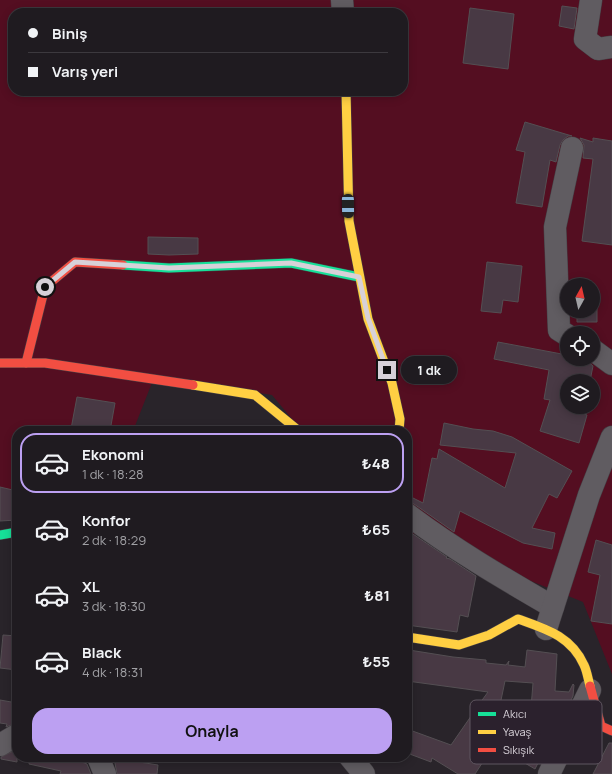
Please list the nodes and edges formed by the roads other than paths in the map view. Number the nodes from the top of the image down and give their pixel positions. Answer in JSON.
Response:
{"nodes":[{"id":1,"x":591,"y":0,"type":"edge"},
{"id":2,"x":612,"y":47,"type":"edge"},
{"id":3,"x":346,"y":96,"type":"edge"},
{"id":4,"x":572,"y":148,"type":"dead end"},
{"id":5,"x":359,"y":277,"type":"junction"},
{"id":6,"x":560,"y":331,"type":"edge"},
{"id":7,"x":600,"y":355,"type":"edge"},
{"id":8,"x":0,"y":363,"type":"edge"},
{"id":9,"x":26,"y":363,"type":"junction"},
{"id":10,"x":612,"y":364,"type":"edge"},
{"id":11,"x":293,"y":426,"type":"edge"},
{"id":12,"x":399,"y":426,"type":"edge"},
{"id":13,"x":612,"y":437,"type":"edge"},
{"id":14,"x":412,"y":518,"type":"edge"},
{"id":15,"x":12,"y":533,"type":"edge"},
{"id":16,"x":0,"y":535,"type":"edge"},
{"id":17,"x":553,"y":607,"type":"junction"},
{"id":18,"x":546,"y":629,"type":"junction"},
{"id":19,"x":412,"y":638,"type":"edge"},
{"id":20,"x":590,"y":690,"type":"junction"},
{"id":21,"x":585,"y":700,"type":"edge"},
{"id":22,"x":593,"y":700,"type":"edge"},
{"id":23,"x":602,"y":726,"type":"edge"},
{"id":24,"x":612,"y":731,"type":"edge"},
{"id":25,"x":12,"y":738,"type":"edge"},
{"id":26,"x":0,"y":745,"type":"edge"},
{"id":27,"x":100,"y":762,"type":"edge"},
{"id":28,"x":354,"y":762,"type":"edge"},
{"id":29,"x":554,"y":764,"type":"edge"},
{"id":30,"x":105,"y":774,"type":"edge"},
{"id":31,"x":364,"y":774,"type":"edge"},
{"id":32,"x":549,"y":774,"type":"edge"}],
"edges":[{"from":1,"to":2,"type":"street"},
{"from":3,"to":5,"type":"street"},
{"from":4,"to":6,"type":"street"},
{"from":5,"to":9,"type":"street"},
{"from":5,"to":12,"type":"street"},
{"from":7,"to":10,"type":"street"},
{"from":8,"to":9,"type":"street"},
{"from":9,"to":11,"type":"street"},
{"from":13,"to":17,"type":"street"},
{"from":14,"to":17,"type":"street"},
{"from":15,"to":16,"type":"street"},
{"from":17,"to":18,"type":"street"},
{"from":18,"to":19,"type":"street"},
{"from":18,"to":20,"type":"street"},
{"from":20,"to":21,"type":"street"},
{"from":20,"to":22,"type":"street"},
{"from":23,"to":24,"type":"street"},
{"from":25,"to":26,"type":"street"},
{"from":27,"to":30,"type":"street"},
{"from":28,"to":31,"type":"street"},
{"from":29,"to":32,"type":"street"}]}
